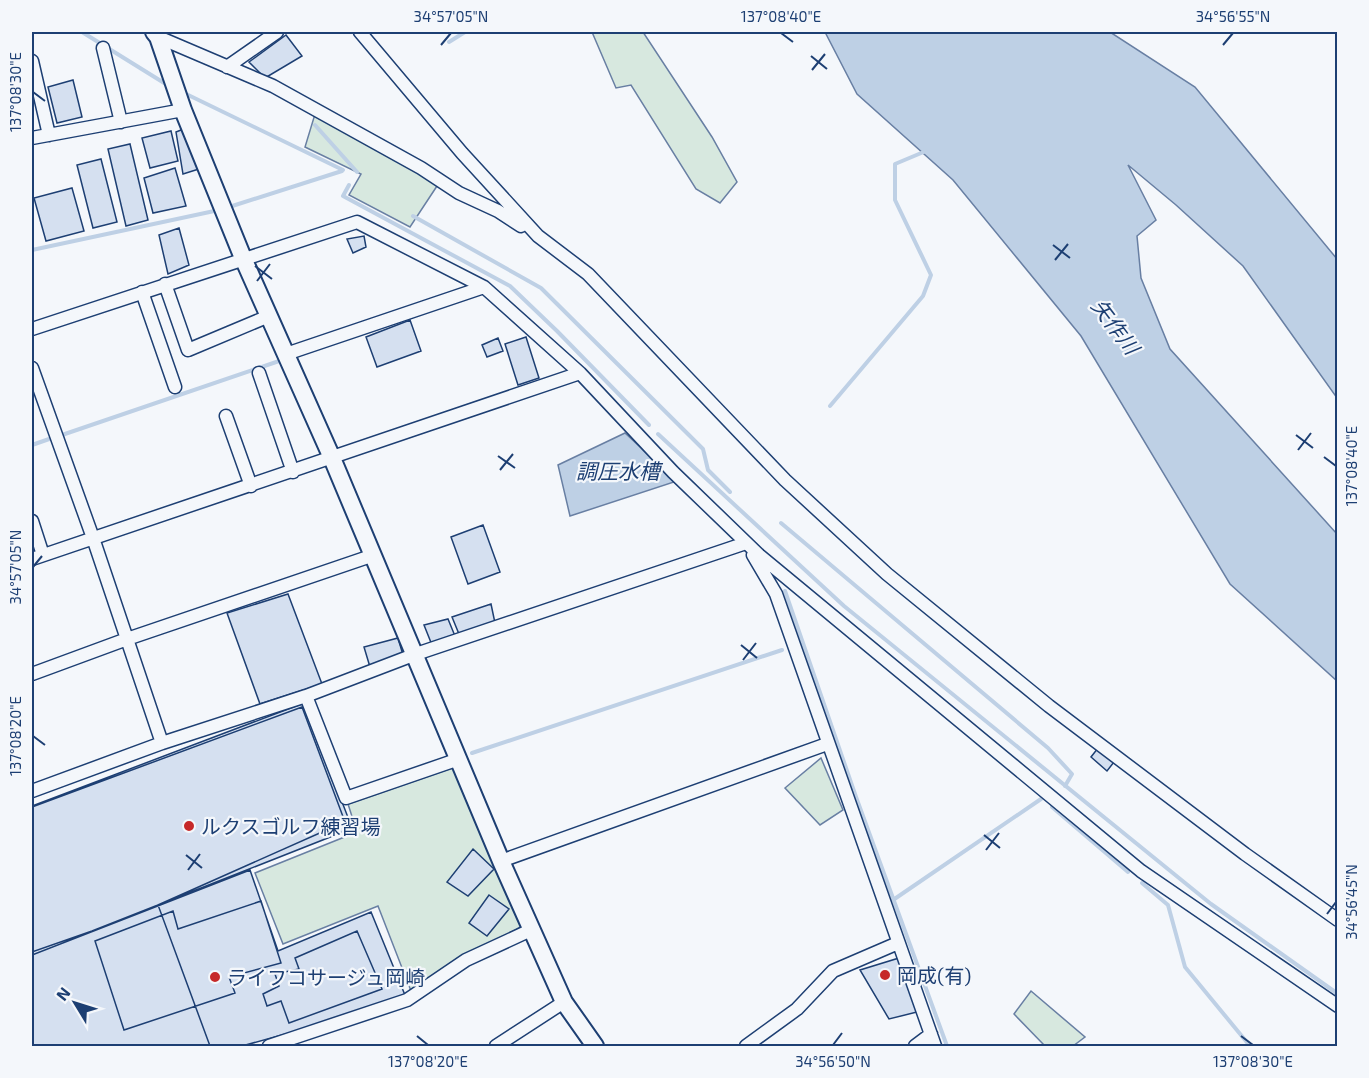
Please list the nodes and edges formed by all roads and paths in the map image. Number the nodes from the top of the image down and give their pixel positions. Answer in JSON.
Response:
{"nodes":[{"id":1,"x":277,"y":32,"type":"edge"},
{"id":2,"x":360,"y":32,"type":"edge"},
{"id":3,"x":156,"y":34,"type":"edge"},
{"id":4,"x":103,"y":48,"type":"dead end"},
{"id":5,"x":32,"y":61,"type":"edge"},
{"id":6,"x":227,"y":67,"type":"junction"},
{"id":7,"x":183,"y":110,"type":"junction"},
{"id":8,"x":122,"y":122,"type":"junction"},
{"id":9,"x":49,"y":135,"type":"junction"},
{"id":10,"x":32,"y":138,"type":"edge"},
{"id":11,"x":538,"y":236,"type":"junction"},
{"id":12,"x":243,"y":258,"type":"junction"},
{"id":13,"x":165,"y":284,"type":"junction"},
{"id":14,"x":484,"y":287,"type":"junction"},
{"id":15,"x":142,"y":292,"type":"junction"},
{"id":16,"x":269,"y":316,"type":"junction"},
{"id":17,"x":32,"y":329,"type":"edge"},
{"id":18,"x":286,"y":354,"type":"junction"},
{"id":19,"x":32,"y":368,"type":"edge"},
{"id":20,"x":259,"y":372,"type":"dead end"},
{"id":21,"x":580,"y":373,"type":"junction"},
{"id":22,"x":175,"y":387,"type":"dead end"},
{"id":23,"x":226,"y":416,"type":"dead end"},
{"id":24,"x":332,"y":458,"type":"junction"},
{"id":25,"x":293,"y":472,"type":"junction"},
{"id":26,"x":251,"y":486,"type":"junction"},
{"id":27,"x":32,"y":521,"type":"edge"},
{"id":28,"x":93,"y":538,"type":"junction"},
{"id":29,"x":746,"y":543,"type":"junction"},
{"id":30,"x":374,"y":555,"type":"junction"},
{"id":31,"x":37,"y":557,"type":"edge"},
{"id":32,"x":127,"y":639,"type":"junction"},
{"id":33,"x":416,"y":654,"type":"junction"},
{"id":34,"x":32,"y":674,"type":"edge"},
{"id":35,"x":306,"y":696,"type":"junction"},
{"id":36,"x":162,"y":743,"type":"junction"},
{"id":37,"x":827,"y":744,"type":"junction"},
{"id":38,"x":459,"y":759,"type":"junction"},
{"id":39,"x":32,"y":791,"type":"edge"},
{"id":40,"x":501,"y":861,"type":"junction"},
{"id":41,"x":1338,"y":920,"type":"edge"},
{"id":42,"x":533,"y":929,"type":"junction"},
{"id":43,"x":898,"y":943,"type":"junction"},
{"id":44,"x":564,"y":1002,"type":"junction"},
{"id":45,"x":1338,"y":1006,"type":"edge"},
{"id":46,"x":931,"y":1034,"type":"junction"},
{"id":47,"x":269,"y":1047,"type":"edge"},
{"id":48,"x":496,"y":1047,"type":"edge"},
{"id":49,"x":595,"y":1047,"type":"edge"},
{"id":50,"x":746,"y":1047,"type":"edge"},
{"id":51,"x":915,"y":1047,"type":"edge"},
{"id":52,"x":935,"y":1047,"type":"edge"}],
"edges":[{"from":1,"to":6,"type":"street"},
{"from":2,"to":11,"type":"street"},
{"from":3,"to":6,"type":"street"},
{"from":3,"to":7,"type":"street"},
{"from":4,"to":8,"type":"street"},
{"from":5,"to":9,"type":"street"},
{"from":6,"to":11,"type":"street"},
{"from":7,"to":8,"type":"street"},
{"from":7,"to":12,"type":"street"},
{"from":8,"to":9,"type":"street"},
{"from":9,"to":10,"type":"street"},
{"from":11,"to":41,"type":"street"},
{"from":12,"to":13,"type":"street"},
{"from":12,"to":14,"type":"street"},
{"from":12,"to":16,"type":"street"},
{"from":13,"to":15,"type":"street"},
{"from":13,"to":16,"type":"street"},
{"from":14,"to":18,"type":"street"},
{"from":14,"to":21,"type":"street"},
{"from":15,"to":17,"type":"street"},
{"from":15,"to":22,"type":"street"},
{"from":16,"to":18,"type":"street"},
{"from":18,"to":24,"type":"street"},
{"from":19,"to":28,"type":"street"},
{"from":20,"to":25,"type":"street"},
{"from":21,"to":24,"type":"street"},
{"from":21,"to":29,"type":"street"},
{"from":23,"to":26,"type":"street"},
{"from":24,"to":25,"type":"street"},
{"from":24,"to":30,"type":"street"},
{"from":25,"to":26,"type":"street"},
{"from":26,"to":28,"type":"street"},
{"from":27,"to":31,"type":"street"},
{"from":28,"to":31,"type":"street"},
{"from":28,"to":32,"type":"street"},
{"from":29,"to":33,"type":"street"},
{"from":29,"to":37,"type":"street"},
{"from":29,"to":45,"type":"street"},
{"from":30,"to":32,"type":"street"},
{"from":30,"to":33,"type":"street"},
{"from":32,"to":34,"type":"street"},
{"from":32,"to":36,"type":"street"},
{"from":33,"to":35,"type":"street"},
{"from":33,"to":38,"type":"street"},
{"from":35,"to":36,"type":"street"},
{"from":35,"to":38,"type":"street"},
{"from":36,"to":39,"type":"street"},
{"from":37,"to":40,"type":"street"},
{"from":37,"to":43,"type":"street"},
{"from":38,"to":40,"type":"street"},
{"from":40,"to":42,"type":"street"},
{"from":42,"to":44,"type":"street"},
{"from":42,"to":47,"type":"street"},
{"from":43,"to":46,"type":"street"},
{"from":43,"to":50,"type":"street"},
{"from":44,"to":48,"type":"street"},
{"from":44,"to":49,"type":"street"},
{"from":46,"to":51,"type":"street"},
{"from":46,"to":52,"type":"street"}]}
